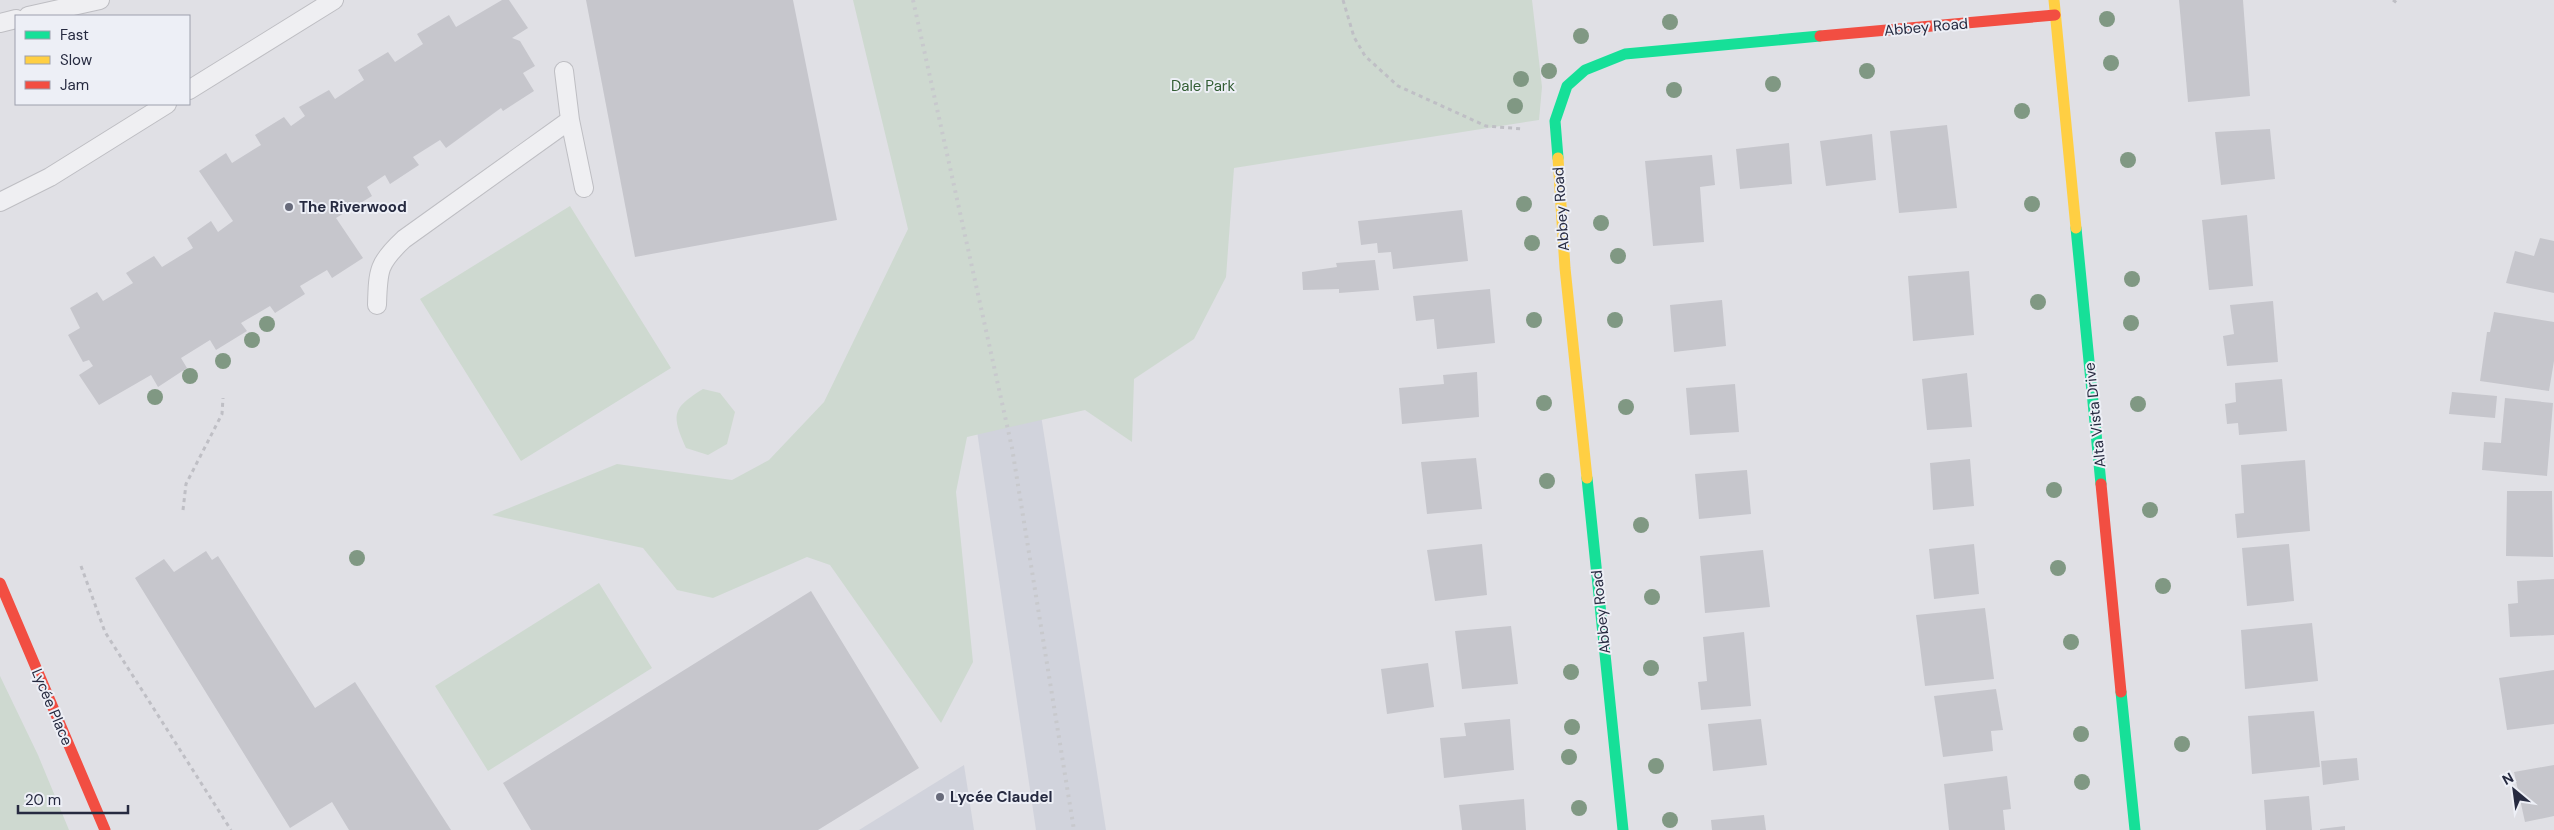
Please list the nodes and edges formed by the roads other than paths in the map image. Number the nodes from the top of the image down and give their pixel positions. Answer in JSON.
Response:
{"nodes":[{"id":1,"x":100,"y":0,"type":"edge"},
{"id":2,"x":334,"y":0,"type":"edge"},
{"id":3,"x":2054,"y":0,"type":"edge"},
{"id":4,"x":32,"y":15,"type":"edge"},
{"id":5,"x":2055,"y":16,"type":"junction"},
{"id":6,"x":15,"y":19,"type":"edge"},
{"id":7,"x":0,"y":23,"type":"edge"},
{"id":8,"x":564,"y":71,"type":"dead end"},
{"id":9,"x":190,"y":89,"type":"edge"},
{"id":10,"x":165,"y":105,"type":"edge"},
{"id":11,"x":570,"y":120,"type":"junction"},
{"id":12,"x":584,"y":188,"type":"dead end"},
{"id":13,"x":0,"y":202,"type":"edge"},
{"id":14,"x":377,"y":305,"type":"dead end"},
{"id":15,"x":0,"y":583,"type":"edge"},
{"id":16,"x":105,"y":830,"type":"edge"},
{"id":17,"x":1623,"y":830,"type":"edge"},
{"id":18,"x":2135,"y":830,"type":"edge"}],
"edges":[{"from":1,"to":4,"type":"lane"},
{"from":2,"to":9,"type":"lane"},
{"from":3,"to":5,"type":"street","name":"Alta Vista Drive"},
{"from":5,"to":17,"type":"street","name":"Abbey Road"},
{"from":5,"to":18,"type":"street","name":"Alta Vista Drive"},
{"from":6,"to":7,"type":"lane"},
{"from":8,"to":11,"type":"lane"},
{"from":10,"to":13,"type":"lane"},
{"from":11,"to":12,"type":"lane"},
{"from":11,"to":14,"type":"lane"},
{"from":15,"to":16,"type":"street","name":"Lycée Place"}]}
